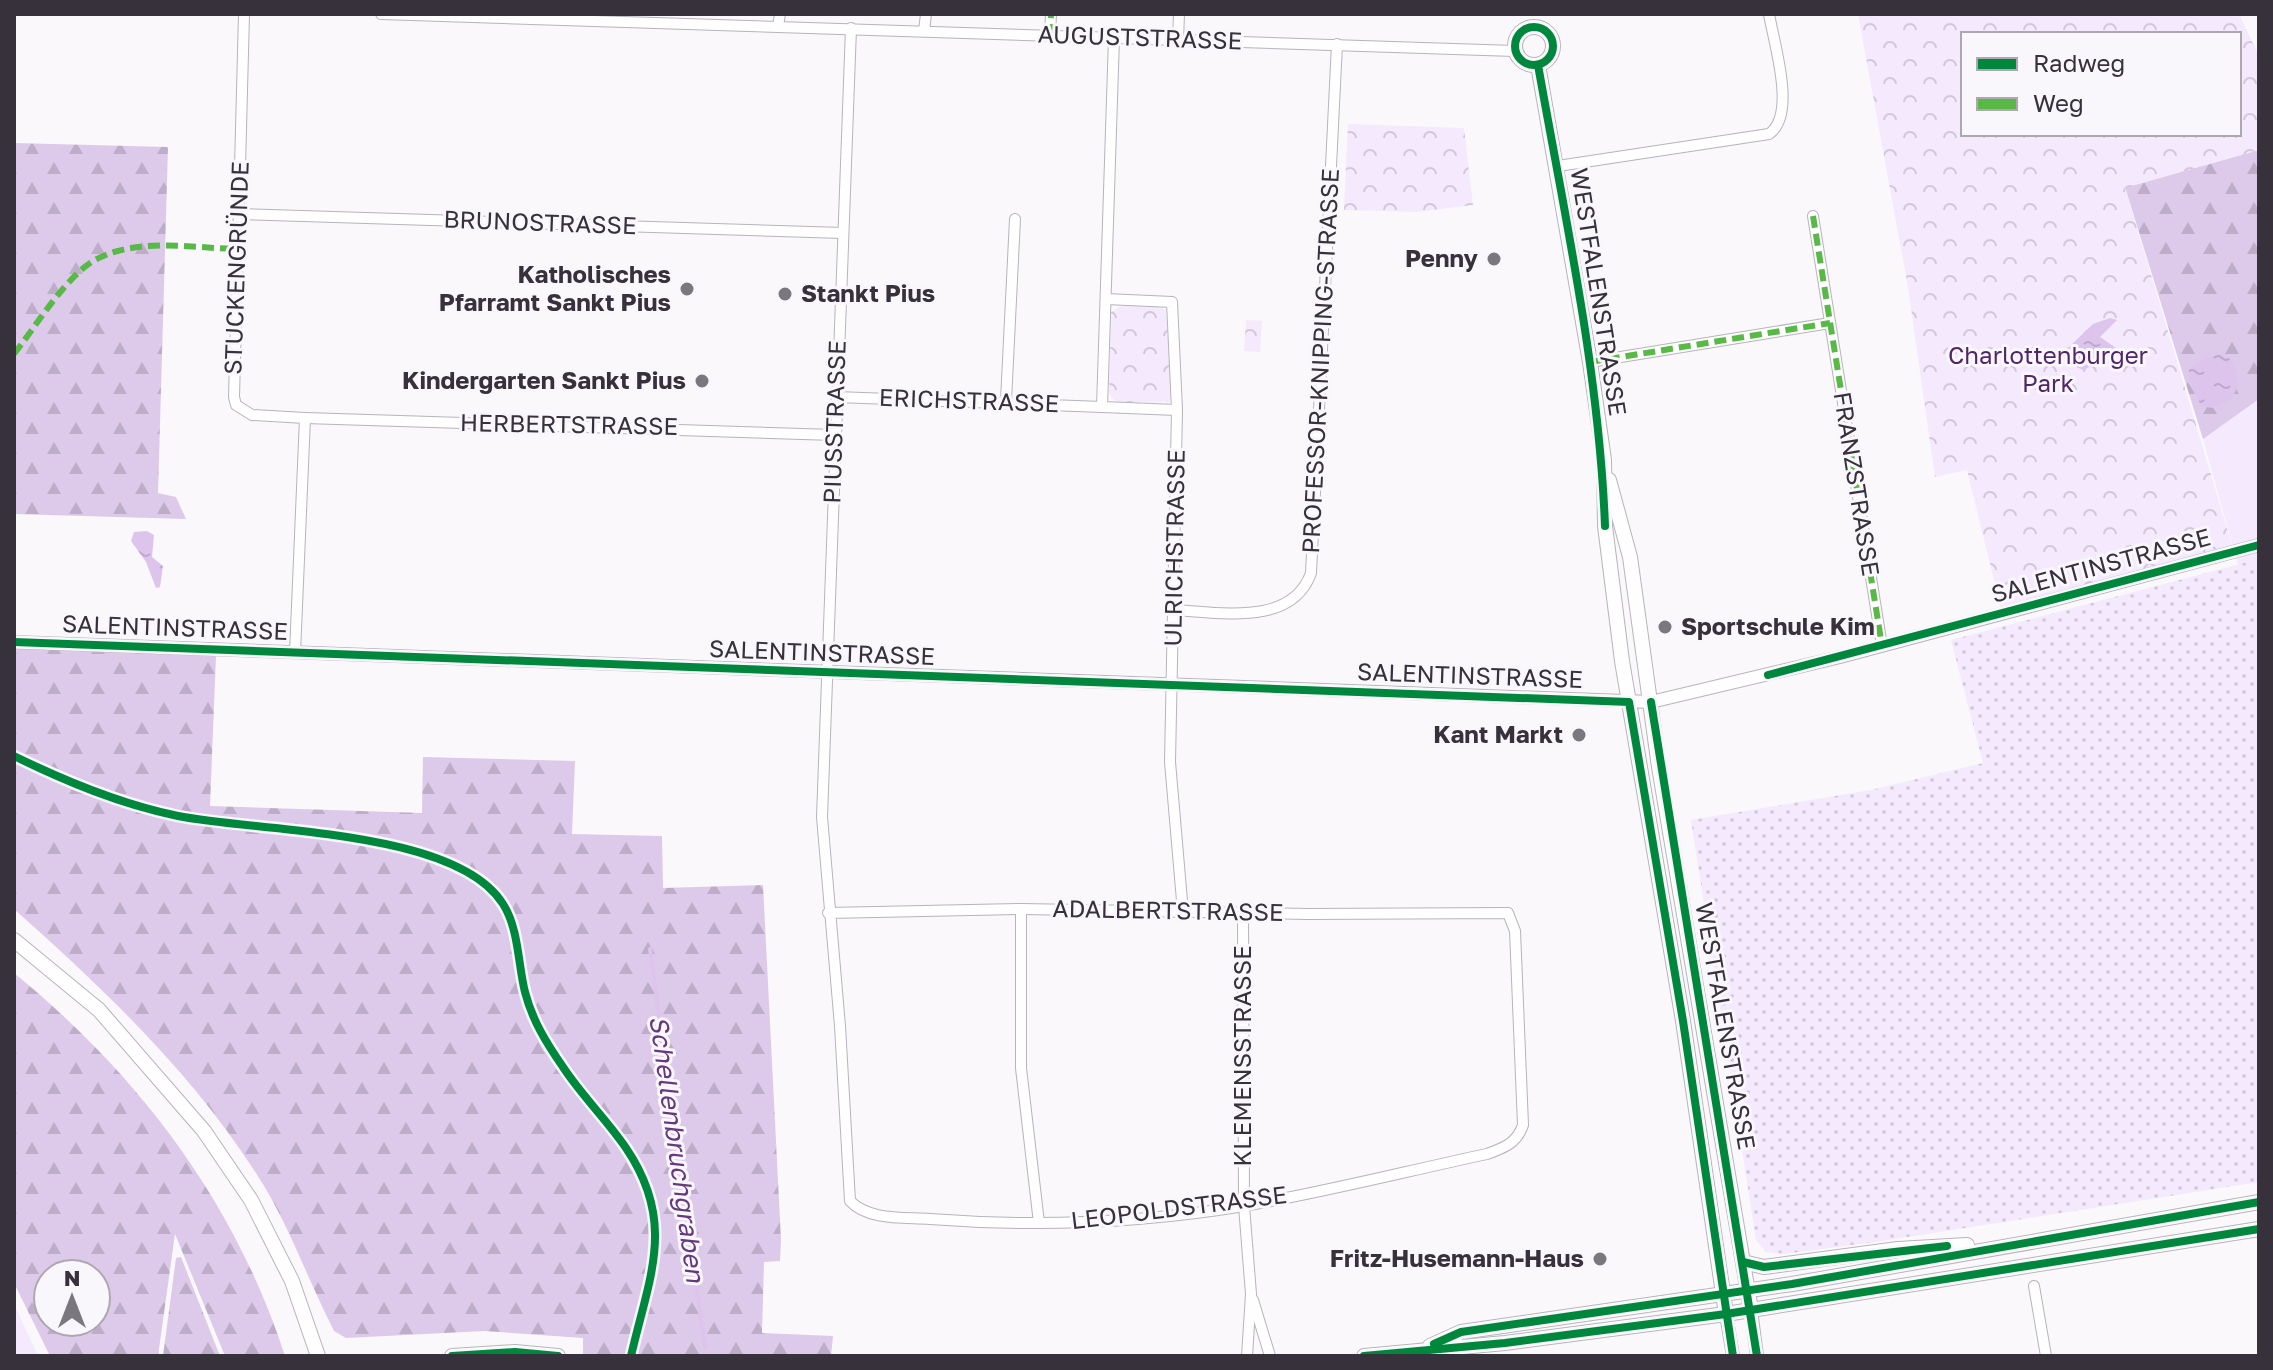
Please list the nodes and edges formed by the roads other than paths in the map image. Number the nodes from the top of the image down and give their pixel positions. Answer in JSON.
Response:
{"nodes":[{"id":1,"x":244,"y":14,"type":"edge"},
{"id":2,"x":381,"y":14,"type":"edge"},
{"id":3,"x":780,"y":14,"type":"edge"},
{"id":4,"x":926,"y":14,"type":"edge"},
{"id":5,"x":1051,"y":14,"type":"edge"},
{"id":6,"x":1179,"y":14,"type":"edge"},
{"id":7,"x":1769,"y":14,"type":"edge"},
{"id":8,"x":1530,"y":20,"type":"edge"},
{"id":9,"x":778,"y":26,"type":"junction"},
{"id":10,"x":851,"y":28,"type":"junction"},
{"id":11,"x":924,"y":31,"type":"junction"},
{"id":12,"x":1050,"y":36,"type":"junction"},
{"id":13,"x":1114,"y":38,"type":"junction"},
{"id":14,"x":1178,"y":40,"type":"junction"},
{"id":15,"x":1337,"y":44,"type":"junction"},
{"id":16,"x":1515,"y":51,"type":"junction"},
{"id":17,"x":1538,"y":65,"type":"junction"},
{"id":18,"x":1558,"y":166,"type":"junction"},
{"id":19,"x":238,"y":214,"type":"junction"},
{"id":20,"x":1813,"y":216,"type":"dead end"},
{"id":21,"x":1015,"y":219,"type":"dead end"},
{"id":22,"x":843,"y":233,"type":"junction"},
{"id":23,"x":1106,"y":299,"type":"junction"},
{"id":24,"x":1830,"y":323,"type":"junction"},
{"id":25,"x":1590,"y":362,"type":"junction"},
{"id":26,"x":836,"y":397,"type":"junction"},
{"id":27,"x":1006,"y":401,"type":"junction"},
{"id":28,"x":1102,"y":407,"type":"junction"},
{"id":29,"x":1177,"y":410,"type":"junction"},
{"id":30,"x":305,"y":418,"type":"junction"},
{"id":31,"x":834,"y":435,"type":"junction"},
{"id":32,"x":1604,"y":460,"type":"junction"},
{"id":33,"x":2259,"y":545,"type":"edge"},
{"id":34,"x":1174,"y":610,"type":"junction"},
{"id":35,"x":14,"y":642,"type":"edge"},
{"id":36,"x":1882,"y":646,"type":"junction"},
{"id":37,"x":295,"y":653,"type":"junction"},
{"id":38,"x":825,"y":673,"type":"junction"},
{"id":39,"x":1173,"y":686,"type":"junction"},
{"id":40,"x":1629,"y":702,"type":"junction"},
{"id":41,"x":1651,"y":702,"type":"junction"},
{"id":42,"x":1021,"y":909,"type":"junction"},
{"id":43,"x":1183,"y":912,"type":"junction"},
{"id":44,"x":828,"y":913,"type":"junction"},
{"id":45,"x":1243,"y":913,"type":"junction"},
{"id":46,"x":1508,"y":913,"type":"joint"},
{"id":47,"x":14,"y":940,"type":"edge"},
{"id":48,"x":2259,"y":1202,"type":"edge"},
{"id":49,"x":1244,"y":1206,"type":"junction"},
{"id":50,"x":1039,"y":1223,"type":"junction"},
{"id":51,"x":2259,"y":1229,"type":"edge"},
{"id":52,"x":2015,"y":1243,"type":"junction"},
{"id":53,"x":1743,"y":1262,"type":"junction"},
{"id":54,"x":2034,"y":1286,"type":"dead end"},
{"id":55,"x":1748,"y":1291,"type":"junction"},
{"id":56,"x":1251,"y":1294,"type":"junction"},
{"id":57,"x":1723,"y":1294,"type":"junction"},
{"id":58,"x":1751,"y":1310,"type":"junction"},
{"id":59,"x":1726,"y":1314,"type":"junction"},
{"id":60,"x":1423,"y":1349,"type":"junction"},
{"id":61,"x":318,"y":1356,"type":"edge"},
{"id":62,"x":452,"y":1356,"type":"edge"},
{"id":63,"x":558,"y":1356,"type":"edge"},
{"id":64,"x":1247,"y":1356,"type":"edge"},
{"id":65,"x":1270,"y":1356,"type":"edge"},
{"id":66,"x":1364,"y":1356,"type":"edge"},
{"id":67,"x":1733,"y":1356,"type":"edge"},
{"id":68,"x":1757,"y":1356,"type":"edge"},
{"id":69,"x":2046,"y":1356,"type":"edge"}],
"edges":[{"from":1,"to":19,"type":"street","name":"STUCKENGRÜNDE"},
{"from":2,"to":9,"type":"street","name":"AUGUSTSTRASSE"},
{"from":3,"to":9,"type":"street"},
{"from":4,"to":11,"type":"street"},
{"from":5,"to":12,"type":"street"},
{"from":6,"to":14,"type":"street"},
{"from":7,"to":18,"type":"street"},
{"from":8,"to":16,"type":"main road","name":"WESTFALENSTRASSE"},
{"from":8,"to":17,"type":"main road","name":"WESTFALENSTRASSE"},
{"from":9,"to":10,"type":"street","name":"AUGUSTSTRASSE"},
{"from":10,"to":11,"type":"street","name":"AUGUSTSTRASSE"},
{"from":10,"to":22,"type":"street","name":"PIUSSTRASSE"},
{"from":11,"to":12,"type":"street","name":"AUGUSTSTRASSE"},
{"from":12,"to":13,"type":"street","name":"AUGUSTSTRASSE"},
{"from":13,"to":14,"type":"street","name":"AUGUSTSTRASSE"},
{"from":13,"to":23,"type":"street"},
{"from":14,"to":15,"type":"street","name":"AUGUSTSTRASSE"},
{"from":15,"to":16,"type":"street","name":"AUGUSTSTRASSE"},
{"from":15,"to":34,"type":"street","name":"PROFESSOR-KNIPPING-STRASSE"},
{"from":16,"to":17,"type":"main road"},
{"from":17,"to":18,"type":"main road","name":"WESTFALENSTRASSE"},
{"from":18,"to":25,"type":"main road","name":"WESTFALENSTRASSE"},
{"from":19,"to":22,"type":"street","name":"BRUNOSTRASSE"},
{"from":19,"to":30,"type":"street","name":"STUCKENGRÜNDE"},
{"from":20,"to":24,"type":"street","name":"FRANZSTRASSE"},
{"from":21,"to":27,"type":"street"},
{"from":22,"to":26,"type":"street","name":"PIUSSTRASSE"},
{"from":23,"to":28,"type":"street"},
{"from":23,"to":29,"type":"street","name":"ULRICHSTRASSE"},
{"from":24,"to":25,"type":"street"},
{"from":24,"to":36,"type":"street","name":"FRANZSTRASSE"},
{"from":25,"to":32,"type":"main road","name":"WESTFALENSTRASSE"},
{"from":26,"to":27,"type":"street","name":"ERICHSTRASSE"},
{"from":26,"to":31,"type":"street","name":"PIUSSTRASSE"},
{"from":27,"to":28,"type":"street","name":"ERICHSTRASSE"},
{"from":28,"to":29,"type":"street"},
{"from":29,"to":34,"type":"street","name":"ULRICHSTRASSE"},
{"from":30,"to":31,"type":"street","name":"HERBERTSTRASSE"},
{"from":30,"to":37,"type":"street"},
{"from":31,"to":38,"type":"street","name":"PIUSSTRASSE"},
{"from":32,"to":40,"type":"main road","name":"WESTFALENSTRASSE"},
{"from":32,"to":41,"type":"main road","name":"WESTFALENSTRASSE"},
{"from":33,"to":36,"type":"street","name":"SALENTINSTRASSE"},
{"from":34,"to":39,"type":"street","name":"ULRICHSTRASSE"},
{"from":35,"to":37,"type":"street","name":"SALENTINSTRASSE"},
{"from":36,"to":41,"type":"street","name":"SALENTINSTRASSE"},
{"from":37,"to":38,"type":"street","name":"SALENTINSTRASSE"},
{"from":38,"to":39,"type":"street","name":"SALENTINSTRASSE"},
{"from":38,"to":44,"type":"street","name":"LEOPOLDSTRASSE"},
{"from":39,"to":40,"type":"street","name":"SALENTINSTRASSE"},
{"from":39,"to":43,"type":"street","name":"ULRICHSTRASSE"},
{"from":40,"to":41,"type":"street","name":"SALENTINSTRASSE"},
{"from":40,"to":57,"type":"main road","name":"WESTFALENSTRASSE"},
{"from":41,"to":53,"type":"main road","name":"WESTFALENSTRASSE"},
{"from":42,"to":43,"type":"street","name":"ADALBERTSTRASSE"},
{"from":42,"to":44,"type":"street","name":"ADALBERTSTRASSE"},
{"from":42,"to":50,"type":"street"},
{"from":43,"to":45,"type":"street","name":"ADALBERTSTRASSE"},
{"from":44,"to":50,"type":"street","name":"LEOPOLDSTRASSE"},
{"from":45,"to":46,"type":"street","name":"ADALBERTSTRASSE"},
{"from":45,"to":49,"type":"street","name":"KLEMENSSTRASSE"},
{"from":46,"to":49,"type":"street","name":"LEOPOLDSTRASSE"},
{"from":47,"to":61,"type":"main road"},
{"from":48,"to":52,"type":"main road"},
{"from":49,"to":50,"type":"street","name":"LEOPOLDSTRASSE"},
{"from":49,"to":56,"type":"street","name":"KLEMENSSTRASSE"},
{"from":51,"to":58,"type":"main road"},
{"from":52,"to":53,"type":"main road"},
{"from":52,"to":55,"type":"main road"},
{"from":53,"to":55,"type":"main road","name":"WESTFALENSTRASSE"},
{"from":54,"to":69,"type":"street"},
{"from":55,"to":57,"type":"main road"},
{"from":55,"to":58,"type":"main road","name":"WESTFALENSTRASSE"},
{"from":56,"to":64,"type":"street","name":"KLEMENSSTRASSE"},
{"from":56,"to":65,"type":"street","name":"KLEMENSSTRASSE"},
{"from":57,"to":59,"type":"main road","name":"WESTFALENSTRASSE"},
{"from":57,"to":60,"type":"main road"},
{"from":58,"to":59,"type":"main road"},
{"from":58,"to":68,"type":"street","name":"WESTFALENSTRASSE"},
{"from":59,"to":60,"type":"main road"},
{"from":59,"to":67,"type":"street","name":"WESTFALENSTRASSE"},
{"from":60,"to":66,"type":"main road"},
{"from":62,"to":63,"type":"main road"}]}
